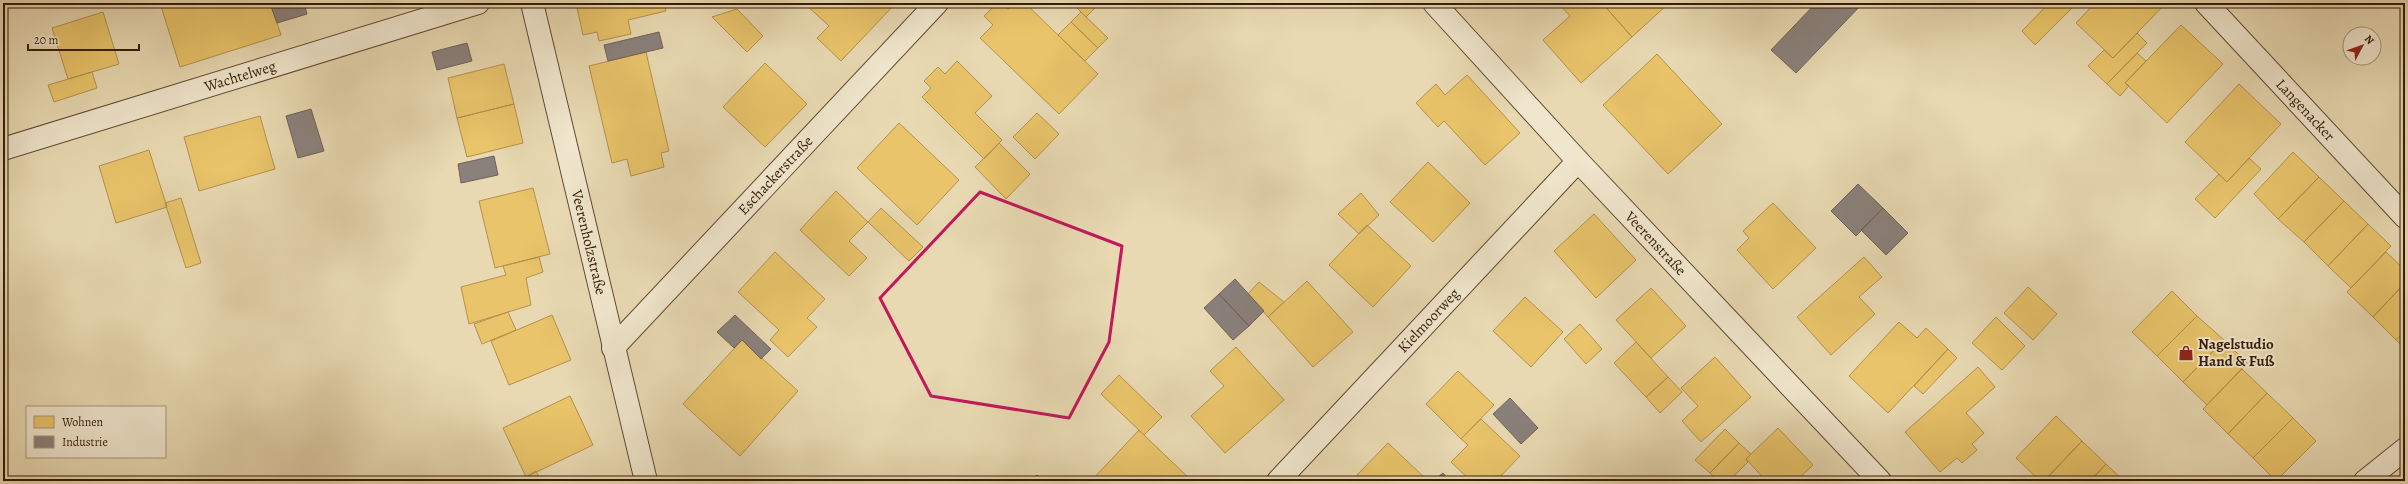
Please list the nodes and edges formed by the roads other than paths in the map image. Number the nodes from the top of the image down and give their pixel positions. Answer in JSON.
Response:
{"nodes":[{"id":1,"x":478,"y":3,"type":"edge"},
{"id":2,"x":532,"y":3,"type":"edge"},
{"id":3,"x":937,"y":3,"type":"edge"},
{"id":4,"x":1434,"y":3,"type":"edge"},
{"id":5,"x":2206,"y":3,"type":"edge"},
{"id":6,"x":3,"y":149,"type":"edge"},
{"id":7,"x":1578,"y":161,"type":"junction"},
{"id":8,"x":2405,"y":217,"type":"edge"},
{"id":9,"x":613,"y":348,"type":"junction"},
{"id":10,"x":2405,"y":449,"type":"edge"},
{"id":11,"x":646,"y":481,"type":"edge"},
{"id":12,"x":1278,"y":481,"type":"edge"},
{"id":13,"x":1880,"y":481,"type":"edge"},
{"id":14,"x":2365,"y":481,"type":"edge"}],
"edges":[{"from":1,"to":6,"type":"street","name":"Wachtelweg"},
{"from":2,"to":9,"type":"street","name":"Veerenholzstraße"},
{"from":3,"to":9,"type":"street","name":"Eschackerstraße"},
{"from":4,"to":7,"type":"street","name":"Veerenstraße"},
{"from":5,"to":8,"type":"street","name":"Langenacker"},
{"from":7,"to":12,"type":"street","name":"Kielmoorweg"},
{"from":7,"to":13,"type":"street","name":"Veerenstraße"},
{"from":9,"to":11,"type":"street","name":"Veerenholzstraße"},
{"from":10,"to":14,"type":"street"}]}
